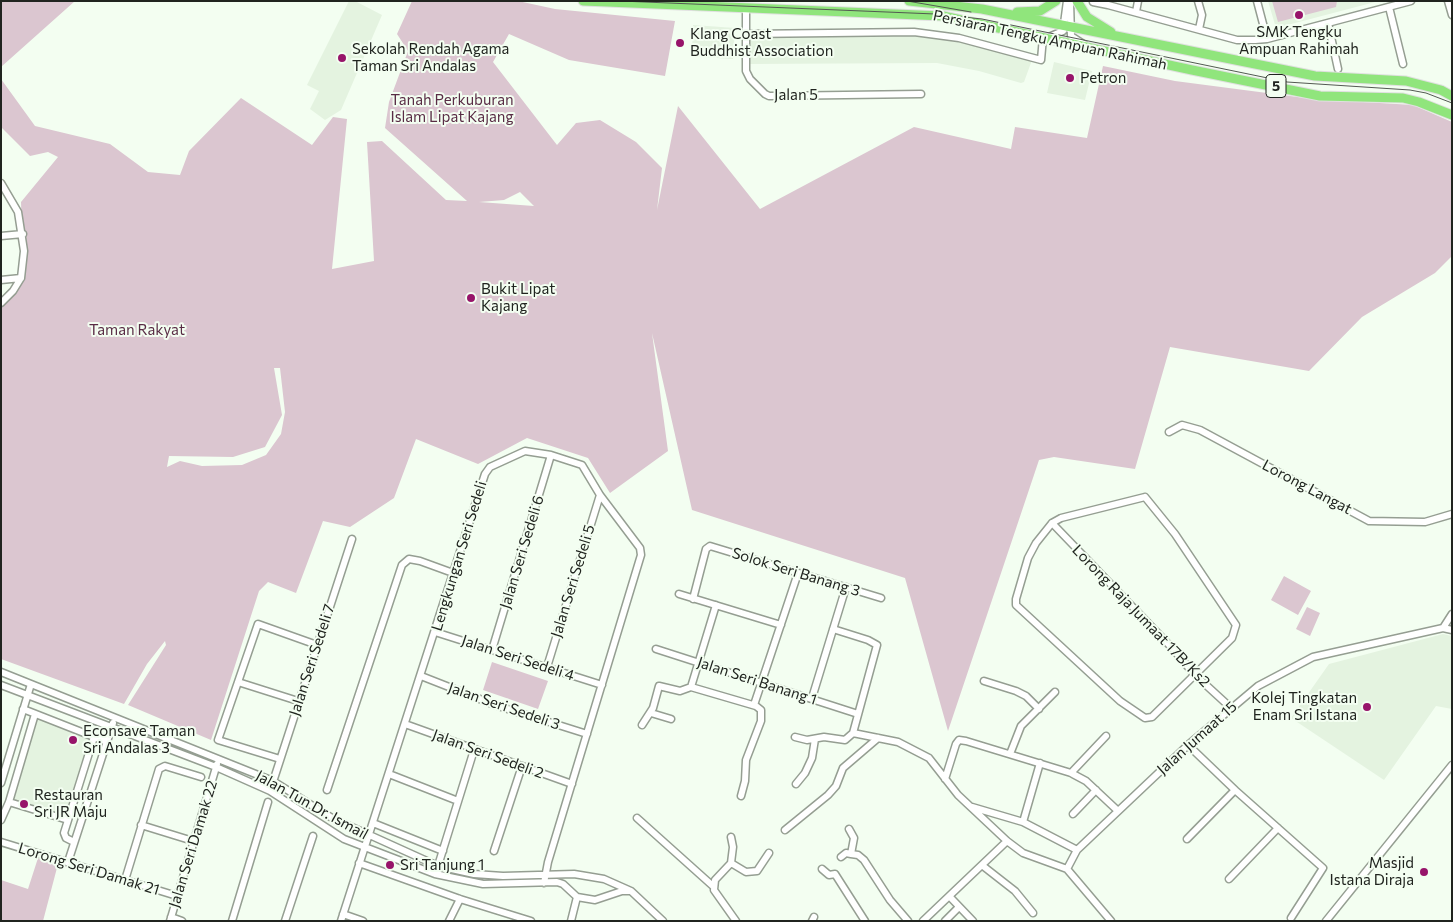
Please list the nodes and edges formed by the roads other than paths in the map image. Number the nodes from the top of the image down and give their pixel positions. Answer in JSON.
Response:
{"nodes":[{"id":1,"x":583,"y":1,"type":"edge"},
{"id":2,"x":909,"y":1,"type":"edge"},
{"id":3,"x":1056,"y":1,"type":"edge"},
{"id":4,"x":1066,"y":1,"type":"edge"},
{"id":5,"x":1070,"y":1,"type":"edge"},
{"id":6,"x":1077,"y":1,"type":"edge"},
{"id":7,"x":1138,"y":1,"type":"edge"},
{"id":8,"x":1198,"y":1,"type":"edge"},
{"id":9,"x":1257,"y":1,"type":"edge"},
{"id":10,"x":1411,"y":1,"type":"edge"},
{"id":11,"x":1448,"y":1,"type":"edge"},
{"id":12,"x":1093,"y":2,"type":"dead end"},
{"id":13,"x":1389,"y":7,"type":"junction"},
{"id":14,"x":746,"y":8,"type":"junction"},
{"id":15,"x":982,"y":9,"type":"junction"},
{"id":16,"x":1136,"y":12,"type":"junction"},
{"id":17,"x":1452,"y":16,"type":"edge"},
{"id":18,"x":1328,"y":24,"type":"junction"},
{"id":19,"x":1066,"y":27,"type":"junction"},
{"id":20,"x":1199,"y":29,"type":"junction"},
{"id":21,"x":746,"y":34,"type":"junction"},
{"id":22,"x":1117,"y":36,"type":"junction"},
{"id":23,"x":1045,"y":37,"type":"junction"},
{"id":24,"x":1267,"y":39,"type":"junction"},
{"id":25,"x":1089,"y":48,"type":"junction"},
{"id":26,"x":1403,"y":64,"type":"dead end"},
{"id":27,"x":1338,"y":69,"type":"dead end"},
{"id":28,"x":921,"y":94,"type":"dead end"},
{"id":29,"x":1452,"y":96,"type":"edge"},
{"id":30,"x":1452,"y":115,"type":"edge"},
{"id":31,"x":1,"y":183,"type":"edge"},
{"id":32,"x":22,"y":234,"type":"junction"},
{"id":33,"x":1,"y":236,"type":"edge"},
{"id":34,"x":21,"y":278,"type":"junction"},
{"id":35,"x":1,"y":280,"type":"edge"},
{"id":36,"x":1,"y":302,"type":"edge"},
{"id":37,"x":1169,"y":432,"type":"dead end"},
{"id":38,"x":551,"y":455,"type":"junction"},
{"id":39,"x":600,"y":495,"type":"junction"},
{"id":40,"x":1452,"y":514,"type":"edge"},
{"id":41,"x":1052,"y":523,"type":"junction"},
{"id":42,"x":352,"y":539,"type":"dead end"},
{"id":43,"x":453,"y":573,"type":"junction"},
{"id":44,"x":798,"y":573,"type":"junction"},
{"id":45,"x":846,"y":587,"type":"junction"},
{"id":46,"x":679,"y":594,"type":"dead end"},
{"id":47,"x":880,"y":598,"type":"dead end"},
{"id":48,"x":693,"y":599,"type":"junction"},
{"id":49,"x":716,"y":605,"type":"junction"},
{"id":50,"x":1452,"y":614,"type":"edge"},
{"id":51,"x":781,"y":625,"type":"junction"},
{"id":52,"x":1443,"y":628,"type":"junction"},
{"id":53,"x":833,"y":629,"type":"junction"},
{"id":54,"x":1452,"y":630,"type":"edge"},
{"id":55,"x":435,"y":632,"type":"junction"},
{"id":56,"x":317,"y":645,"type":"junction"},
{"id":57,"x":656,"y":649,"type":"dead end"},
{"id":58,"x":492,"y":650,"type":"junction"},
{"id":59,"x":700,"y":663,"type":"junction"},
{"id":60,"x":547,"y":668,"type":"junction"},
{"id":61,"x":1,"y":672,"type":"edge"},
{"id":62,"x":1194,"y":674,"type":"junction"},
{"id":63,"x":421,"y":676,"type":"junction"},
{"id":64,"x":238,"y":682,"type":"junction"},
{"id":65,"x":762,"y":682,"type":"junction"},
{"id":66,"x":984,"y":682,"type":"dead end"},
{"id":67,"x":31,"y":684,"type":"junction"},
{"id":68,"x":1,"y":685,"type":"edge"},
{"id":69,"x":602,"y":685,"type":"junction"},
{"id":70,"x":691,"y":687,"type":"junction"},
{"id":71,"x":1055,"y":692,"type":"dead end"},
{"id":72,"x":27,"y":694,"type":"junction"},
{"id":73,"x":812,"y":698,"type":"junction"},
{"id":74,"x":298,"y":702,"type":"junction"},
{"id":75,"x":754,"y":705,"type":"junction"},
{"id":76,"x":1230,"y":707,"type":"junction"},
{"id":77,"x":23,"y":709,"type":"junction"},
{"id":78,"x":1039,"y":709,"type":"junction"},
{"id":79,"x":651,"y":713,"type":"junction"},
{"id":80,"x":35,"y":714,"type":"junction"},
{"id":81,"x":858,"y":714,"type":"junction"},
{"id":82,"x":115,"y":717,"type":"junction"},
{"id":83,"x":671,"y":719,"type":"dead end"},
{"id":84,"x":405,"y":724,"type":"junction"},
{"id":85,"x":642,"y":725,"type":"dead end"},
{"id":86,"x":112,"y":726,"type":"junction"},
{"id":87,"x":853,"y":733,"type":"junction"},
{"id":88,"x":587,"y":734,"type":"junction"},
{"id":89,"x":1106,"y":736,"type":"dead end"},
{"id":90,"x":795,"y":737,"type":"dead end"},
{"id":91,"x":94,"y":738,"type":"junction"},
{"id":92,"x":878,"y":738,"type":"junction"},
{"id":93,"x":815,"y":739,"type":"junction"},
{"id":94,"x":106,"y":742,"type":"junction"},
{"id":95,"x":1188,"y":744,"type":"junction"},
{"id":96,"x":474,"y":750,"type":"junction"},
{"id":97,"x":1010,"y":754,"type":"junction"},
{"id":98,"x":219,"y":758,"type":"junction"},
{"id":99,"x":280,"y":759,"type":"junction"},
{"id":100,"x":1040,"y":763,"type":"junction"},
{"id":101,"x":1452,"y":765,"type":"edge"},
{"id":102,"x":522,"y":766,"type":"junction"},
{"id":103,"x":216,"y":767,"type":"junction"},
{"id":104,"x":1071,"y":772,"type":"junction"},
{"id":105,"x":389,"y":774,"type":"junction"},
{"id":106,"x":201,"y":777,"type":"dead end"},
{"id":107,"x":945,"y":779,"type":"junction"},
{"id":108,"x":273,"y":781,"type":"junction"},
{"id":109,"x":1,"y":783,"type":"edge"},
{"id":110,"x":572,"y":784,"type":"junction"},
{"id":111,"x":796,"y":784,"type":"dead end"},
{"id":112,"x":327,"y":790,"type":"dead end"},
{"id":113,"x":1096,"y":790,"type":"junction"},
{"id":114,"x":1234,"y":790,"type":"junction"},
{"id":115,"x":270,"y":791,"type":"junction"},
{"id":116,"x":741,"y":796,"type":"dead end"},
{"id":117,"x":458,"y":801,"type":"junction"},
{"id":118,"x":9,"y":802,"type":"junction"},
{"id":119,"x":268,"y":802,"type":"dead end"},
{"id":120,"x":972,"y":808,"type":"junction"},
{"id":121,"x":1118,"y":811,"type":"junction"},
{"id":122,"x":1073,"y":814,"type":"dead end"},
{"id":123,"x":637,"y":818,"type":"dead end"},
{"id":124,"x":1,"y":820,"type":"edge"},
{"id":125,"x":68,"y":820,"type":"junction"},
{"id":126,"x":1023,"y":822,"type":"junction"},
{"id":127,"x":373,"y":823,"type":"junction"},
{"id":128,"x":141,"y":825,"type":"junction"},
{"id":129,"x":1278,"y":828,"type":"junction"},
{"id":130,"x":849,"y":829,"type":"dead end"},
{"id":131,"x":785,"y":830,"type":"dead end"},
{"id":132,"x":313,"y":836,"type":"dead end"},
{"id":133,"x":369,"y":836,"type":"junction"},
{"id":134,"x":731,"y":837,"type":"dead end"},
{"id":135,"x":1187,"y":839,"type":"dead end"},
{"id":136,"x":193,"y":841,"type":"junction"},
{"id":137,"x":1007,"y":841,"type":"junction"},
{"id":138,"x":1,"y":842,"type":"edge"},
{"id":139,"x":74,"y":842,"type":"junction"},
{"id":140,"x":365,"y":846,"type":"junction"},
{"id":141,"x":443,"y":850,"type":"junction"},
{"id":142,"x":1077,"y":850,"type":"junction"},
{"id":143,"x":494,"y":851,"type":"dead end"},
{"id":144,"x":769,"y":853,"type":"dead end"},
{"id":145,"x":851,"y":854,"type":"junction"},
{"id":146,"x":841,"y":857,"type":"dead end"},
{"id":147,"x":68,"y":862,"type":"junction"},
{"id":148,"x":359,"y":862,"type":"junction"},
{"id":149,"x":731,"y":863,"type":"junction"},
{"id":150,"x":986,"y":865,"type":"junction"},
{"id":151,"x":438,"y":866,"type":"junction"},
{"id":152,"x":822,"y":869,"type":"dead end"},
{"id":153,"x":1067,"y":869,"type":"junction"},
{"id":154,"x":435,"y":874,"type":"junction"},
{"id":155,"x":545,"y":876,"type":"junction"},
{"id":156,"x":1229,"y":879,"type":"dead end"},
{"id":157,"x":125,"y":880,"type":"junction"},
{"id":158,"x":544,"y":883,"type":"junction"},
{"id":159,"x":714,"y":887,"type":"junction"},
{"id":160,"x":631,"y":892,"type":"junction"},
{"id":161,"x":177,"y":896,"type":"junction"},
{"id":162,"x":577,"y":897,"type":"junction"},
{"id":163,"x":460,"y":899,"type":"junction"},
{"id":164,"x":954,"y":902,"type":"junction"},
{"id":165,"x":1034,"y":913,"type":"dead end"},
{"id":166,"x":343,"y":914,"type":"junction"},
{"id":167,"x":1290,"y":918,"type":"dead end"},
{"id":168,"x":170,"y":919,"type":"edge"},
{"id":169,"x":234,"y":920,"type":"edge"},
{"id":170,"x":182,"y":921,"type":"edge"},
{"id":171,"x":285,"y":921,"type":"edge"},
{"id":172,"x":341,"y":921,"type":"edge"},
{"id":173,"x":362,"y":921,"type":"edge"},
{"id":174,"x":449,"y":921,"type":"edge"},
{"id":175,"x":531,"y":921,"type":"edge"},
{"id":176,"x":571,"y":921,"type":"edge"},
{"id":177,"x":663,"y":921,"type":"edge"},
{"id":178,"x":736,"y":921,"type":"edge"},
{"id":179,"x":865,"y":921,"type":"edge"},
{"id":180,"x":908,"y":921,"type":"edge"},
{"id":181,"x":923,"y":921,"type":"edge"},
{"id":182,"x":944,"y":921,"type":"edge"},
{"id":183,"x":973,"y":921,"type":"edge"},
{"id":184,"x":1111,"y":921,"type":"edge"},
{"id":185,"x":1326,"y":921,"type":"edge"}],
"edges":[{"from":1,"to":14,"type":"highway","name":"Persiaran Tengku Ampuan Rahimah","number":"5"},
{"from":2,"to":15,"type":"highway","name":"Persiaran Tengku Ampuan Rahimah","number":"5"},
{"from":3,"to":15,"type":"highway"},
{"from":4,"to":19,"type":"street"},
{"from":5,"to":19,"type":"street"},
{"from":6,"to":22,"type":"highway"},
{"from":7,"to":16,"type":"street"},
{"from":8,"to":20,"type":"street"},
{"from":9,"to":24,"type":"street"},
{"from":10,"to":13,"type":"street"},
{"from":11,"to":17,"type":"street"},
{"from":12,"to":16,"type":"street"},
{"from":13,"to":18,"type":"street"},
{"from":13,"to":26,"type":"street"},
{"from":14,"to":21,"type":"street","name":"Jalan 5"},
{"from":14,"to":23,"type":"highway","name":"Persiaran Tengku Ampuan Rahimah","number":"5"},
{"from":15,"to":19,"type":"highway","name":"Persiaran Tengku Ampuan Rahimah","number":"5"},
{"from":16,"to":20,"type":"street"},
{"from":18,"to":24,"type":"street"},
{"from":18,"to":27,"type":"street"},
{"from":19,"to":22,"type":"highway","name":"Persiaran Tengku Ampuan Rahimah","number":"5"},
{"from":19,"to":23,"type":"street"},
{"from":19,"to":25,"type":"street"},
{"from":20,"to":24,"type":"street"},
{"from":21,"to":23,"type":"street"},
{"from":21,"to":28,"type":"street","name":"Jalan 5"},
{"from":22,"to":29,"type":"highway","name":"Persiaran Tengku Ampuan Rahimah","number":"5"},
{"from":23,"to":25,"type":"highway","name":"Persiaran Tengku Ampuan Rahimah","number":"5"},
{"from":25,"to":30,"type":"highway","name":"Persiaran Tengku Ampuan Rahimah","number":"5"},
{"from":31,"to":32,"type":"street"},
{"from":32,"to":33,"type":"street"},
{"from":32,"to":34,"type":"street"},
{"from":34,"to":35,"type":"street"},
{"from":34,"to":36,"type":"street"},
{"from":37,"to":40,"type":"street","name":"Lorong Langat"},
{"from":38,"to":39,"type":"street","name":"Lengkungan Seri Sedeli"},
{"from":38,"to":43,"type":"street","name":"Lengkungan Seri Sedeli"},
{"from":38,"to":58,"type":"street","name":"Jalan Seri Sedeli 6"},
{"from":39,"to":60,"type":"street","name":"Jalan Seri Sedeli 5"},
{"from":39,"to":69,"type":"street","name":"Lengkungan Seri Sedeli"},
{"from":41,"to":62,"type":"street","name":"Lorong Raja Jumaat 17B/Ks2"},
{"from":41,"to":62,"type":"street"},
{"from":41,"to":62,"type":"street"},
{"from":42,"to":56,"type":"street","name":"Jalan Seri Sedeli 7"},
{"from":43,"to":55,"type":"street","name":"Lengkungan Seri Sedeli"},
{"from":43,"to":112,"type":"street"},
{"from":44,"to":45,"type":"street","name":"Solok Seri Banang 3"},
{"from":44,"to":48,"type":"street","name":"Solok Seri Banang 3"},
{"from":44,"to":51,"type":"street"},
{"from":45,"to":47,"type":"street","name":"Solok Seri Banang 3"},
{"from":45,"to":53,"type":"street"},
{"from":46,"to":48,"type":"street"},
{"from":48,"to":49,"type":"street"},
{"from":49,"to":51,"type":"street"},
{"from":49,"to":59,"type":"street"},
{"from":50,"to":52,"type":"street"},
{"from":51,"to":65,"type":"street"},
{"from":52,"to":54,"type":"street","name":"Jalan Jumaat 15"},
{"from":52,"to":76,"type":"street","name":"Jalan Jumaat 15"},
{"from":53,"to":73,"type":"street"},
{"from":53,"to":81,"type":"street"},
{"from":55,"to":58,"type":"street","name":"Jalan Seri Sedeli 4"},
{"from":55,"to":63,"type":"street","name":"Lengkungan Seri Sedeli"},
{"from":56,"to":64,"type":"street"},
{"from":56,"to":74,"type":"street","name":"Jalan Seri Sedeli 7"},
{"from":57,"to":59,"type":"street","name":"Jalan Seri Banang 1"},
{"from":58,"to":60,"type":"street","name":"Jalan Seri Sedeli 4"},
{"from":59,"to":65,"type":"street","name":"Jalan Seri Banang 1"},
{"from":59,"to":70,"type":"street"},
{"from":60,"to":69,"type":"street","name":"Jalan Seri Sedeli 4"},
{"from":61,"to":67,"type":"street","name":"Jalan Tun Dr. Ismail"},
{"from":62,"to":76,"type":"street","name":"Lorong Raja Jumaat 17B/Ks2"},
{"from":63,"to":84,"type":"street","name":"Lengkungan Seri Sedeli"},
{"from":63,"to":88,"type":"street","name":"Jalan Seri Sedeli 3"},
{"from":64,"to":74,"type":"street"},
{"from":64,"to":99,"type":"street"},
{"from":65,"to":73,"type":"street","name":"Jalan Seri Banang 1"},
{"from":65,"to":75,"type":"street"},
{"from":66,"to":78,"type":"street"},
{"from":67,"to":72,"type":"street"},
{"from":67,"to":82,"type":"street","name":"Jalan Tun Dr. Ismail"},
{"from":68,"to":72,"type":"street","name":"Jalan Tun Dr. Ismail"},
{"from":69,"to":88,"type":"street","name":"Lengkungan Seri Sedeli"},
{"from":70,"to":75,"type":"street"},
{"from":70,"to":79,"type":"street"},
{"from":71,"to":78,"type":"street"},
{"from":72,"to":77,"type":"street"},
{"from":72,"to":86,"type":"street","name":"Jalan Tun Dr. Ismail"},
{"from":73,"to":81,"type":"street","name":"Jalan Seri Banang 1"},
{"from":74,"to":99,"type":"street","name":"Jalan Seri Sedeli 7"},
{"from":75,"to":116,"type":"street"},
{"from":76,"to":95,"type":"street","name":"Jalan Jumaat 15"},
{"from":77,"to":80,"type":"street"},
{"from":77,"to":109,"type":"street"},
{"from":78,"to":97,"type":"street"},
{"from":79,"to":83,"type":"street"},
{"from":79,"to":85,"type":"street"},
{"from":80,"to":91,"type":"street"},
{"from":80,"to":118,"type":"street"},
{"from":81,"to":87,"type":"street"},
{"from":82,"to":86,"type":"street"},
{"from":82,"to":98,"type":"street","name":"Jalan Tun Dr. Ismail"},
{"from":84,"to":96,"type":"street","name":"Jalan Seri Sedeli 2"},
{"from":84,"to":105,"type":"street","name":"Lengkungan Seri Sedeli"},
{"from":86,"to":94,"type":"street"},
{"from":86,"to":103,"type":"street","name":"Jalan Tun Dr. Ismail"},
{"from":87,"to":92,"type":"street"},
{"from":87,"to":93,"type":"street"},
{"from":88,"to":110,"type":"street","name":"Lengkungan Seri Sedeli"},
{"from":89,"to":104,"type":"street"},
{"from":90,"to":93,"type":"street"},
{"from":91,"to":94,"type":"street"},
{"from":91,"to":125,"type":"street"},
{"from":92,"to":107,"type":"street"},
{"from":92,"to":131,"type":"street"},
{"from":93,"to":111,"type":"street"},
{"from":94,"to":139,"type":"street"},
{"from":95,"to":114,"type":"street"},
{"from":95,"to":121,"type":"street","name":"Jalan Jumaat 15"},
{"from":96,"to":102,"type":"street","name":"Jalan Seri Sedeli 2"},
{"from":96,"to":117,"type":"street"},
{"from":97,"to":100,"type":"street"},
{"from":97,"to":107,"type":"street"},
{"from":98,"to":103,"type":"street","name":"Jalan Seri Damak 22"},
{"from":98,"to":108,"type":"street","name":"Jalan Tun Dr. Ismail"},
{"from":99,"to":108,"type":"street","name":"Jalan Seri Sedeli 7"},
{"from":100,"to":104,"type":"street"},
{"from":100,"to":126,"type":"street"},
{"from":101,"to":185,"type":"street"},
{"from":102,"to":110,"type":"street","name":"Jalan Seri Sedeli 2"},
{"from":102,"to":143,"type":"street"},
{"from":103,"to":115,"type":"street","name":"Jalan Tun Dr. Ismail"},
{"from":103,"to":136,"type":"street","name":"Jalan Seri Damak 22"},
{"from":104,"to":113,"type":"street"},
{"from":105,"to":117,"type":"street"},
{"from":105,"to":127,"type":"street","name":"Lengkungan Seri Sedeli"},
{"from":106,"to":128,"type":"street"},
{"from":107,"to":120,"type":"street"},
{"from":108,"to":115,"type":"street","name":"Jalan Seri Sedeli 7"},
{"from":108,"to":133,"type":"street","name":"Jalan Tun Dr. Ismail"},
{"from":110,"to":155,"type":"street","name":"Lengkungan Seri Sedeli"},
{"from":113,"to":121,"type":"street"},
{"from":113,"to":122,"type":"street"},
{"from":114,"to":129,"type":"street"},
{"from":114,"to":135,"type":"street"},
{"from":115,"to":140,"type":"street","name":"Jalan Tun Dr. Ismail"},
{"from":117,"to":141,"type":"street"},
{"from":118,"to":124,"type":"street"},
{"from":118,"to":125,"type":"street"},
{"from":119,"to":169,"type":"street"},
{"from":120,"to":126,"type":"street"},
{"from":120,"to":137,"type":"street"},
{"from":121,"to":142,"type":"street","name":"Jalan Jumaat 15"},
{"from":123,"to":159,"type":"street"},
{"from":125,"to":139,"type":"street"},
{"from":126,"to":142,"type":"street"},
{"from":127,"to":133,"type":"street","name":"Lengkungan Seri Sedeli"},
{"from":127,"to":141,"type":"street"},
{"from":128,"to":136,"type":"street"},
{"from":128,"to":157,"type":"street"},
{"from":129,"to":156,"type":"street"},
{"from":129,"to":167,"type":"street"},
{"from":130,"to":145,"type":"street"},
{"from":132,"to":171,"type":"street"},
{"from":133,"to":140,"type":"street","name":"Lengkungan Seri Sedeli"},
{"from":133,"to":151,"type":"street","name":"Jalan Tun Dr. Ismail"},
{"from":134,"to":149,"type":"street"},
{"from":136,"to":161,"type":"street","name":"Jalan Seri Damak 22"},
{"from":137,"to":150,"type":"street"},
{"from":137,"to":153,"type":"street"},
{"from":138,"to":147,"type":"street","name":"Lorong Seri Damak 21"},
{"from":139,"to":147,"type":"street"},
{"from":140,"to":148,"type":"street","name":"Lengkungan Seri Sedeli"},
{"from":140,"to":154,"type":"street","name":"Jalan Tun Dr. Ismail"},
{"from":141,"to":151,"type":"street"},
{"from":142,"to":153,"type":"street","name":"Jalan Jumaat 15"},
{"from":144,"to":149,"type":"street"},
{"from":145,"to":146,"type":"street"},
{"from":145,"to":180,"type":"street"},
{"from":147,"to":157,"type":"street","name":"Lorong Seri Damak 21"},
{"from":148,"to":163,"type":"street"},
{"from":148,"to":166,"type":"street","name":"Lengkungan Seri Sedeli"},
{"from":149,"to":159,"type":"street"},
{"from":150,"to":164,"type":"street"},
{"from":150,"to":165,"type":"street"},
{"from":151,"to":154,"type":"street"},
{"from":151,"to":155,"type":"street","name":"Jalan Tun Dr. Ismail"},
{"from":152,"to":179,"type":"street"},
{"from":153,"to":184,"type":"street"},
{"from":154,"to":158,"type":"street","name":"Jalan Tun Dr. Ismail"},
{"from":155,"to":158,"type":"street","name":"Lengkungan Seri Sedeli"},
{"from":155,"to":160,"type":"street","name":"Jalan Tun Dr. Ismail"},
{"from":157,"to":161,"type":"street","name":"Lorong Seri Damak 21"},
{"from":158,"to":162,"type":"street","name":"Jalan Tun Dr. Ismail"},
{"from":159,"to":178,"type":"street"},
{"from":160,"to":162,"type":"street"},
{"from":160,"to":177,"type":"street","name":"Jalan Tun Dr. Ismail"},
{"from":161,"to":168,"type":"street","name":"Jalan Seri Damak 22"},
{"from":162,"to":176,"type":"street"},
{"from":163,"to":174,"type":"street"},
{"from":163,"to":175,"type":"street"},
{"from":164,"to":181,"type":"street"},
{"from":164,"to":182,"type":"street"},
{"from":164,"to":183,"type":"street"},
{"from":166,"to":172,"type":"street","name":"Lengkungan Seri Sedeli"},
{"from":166,"to":173,"type":"street"},
{"from":168,"to":170,"type":"street"}]}
